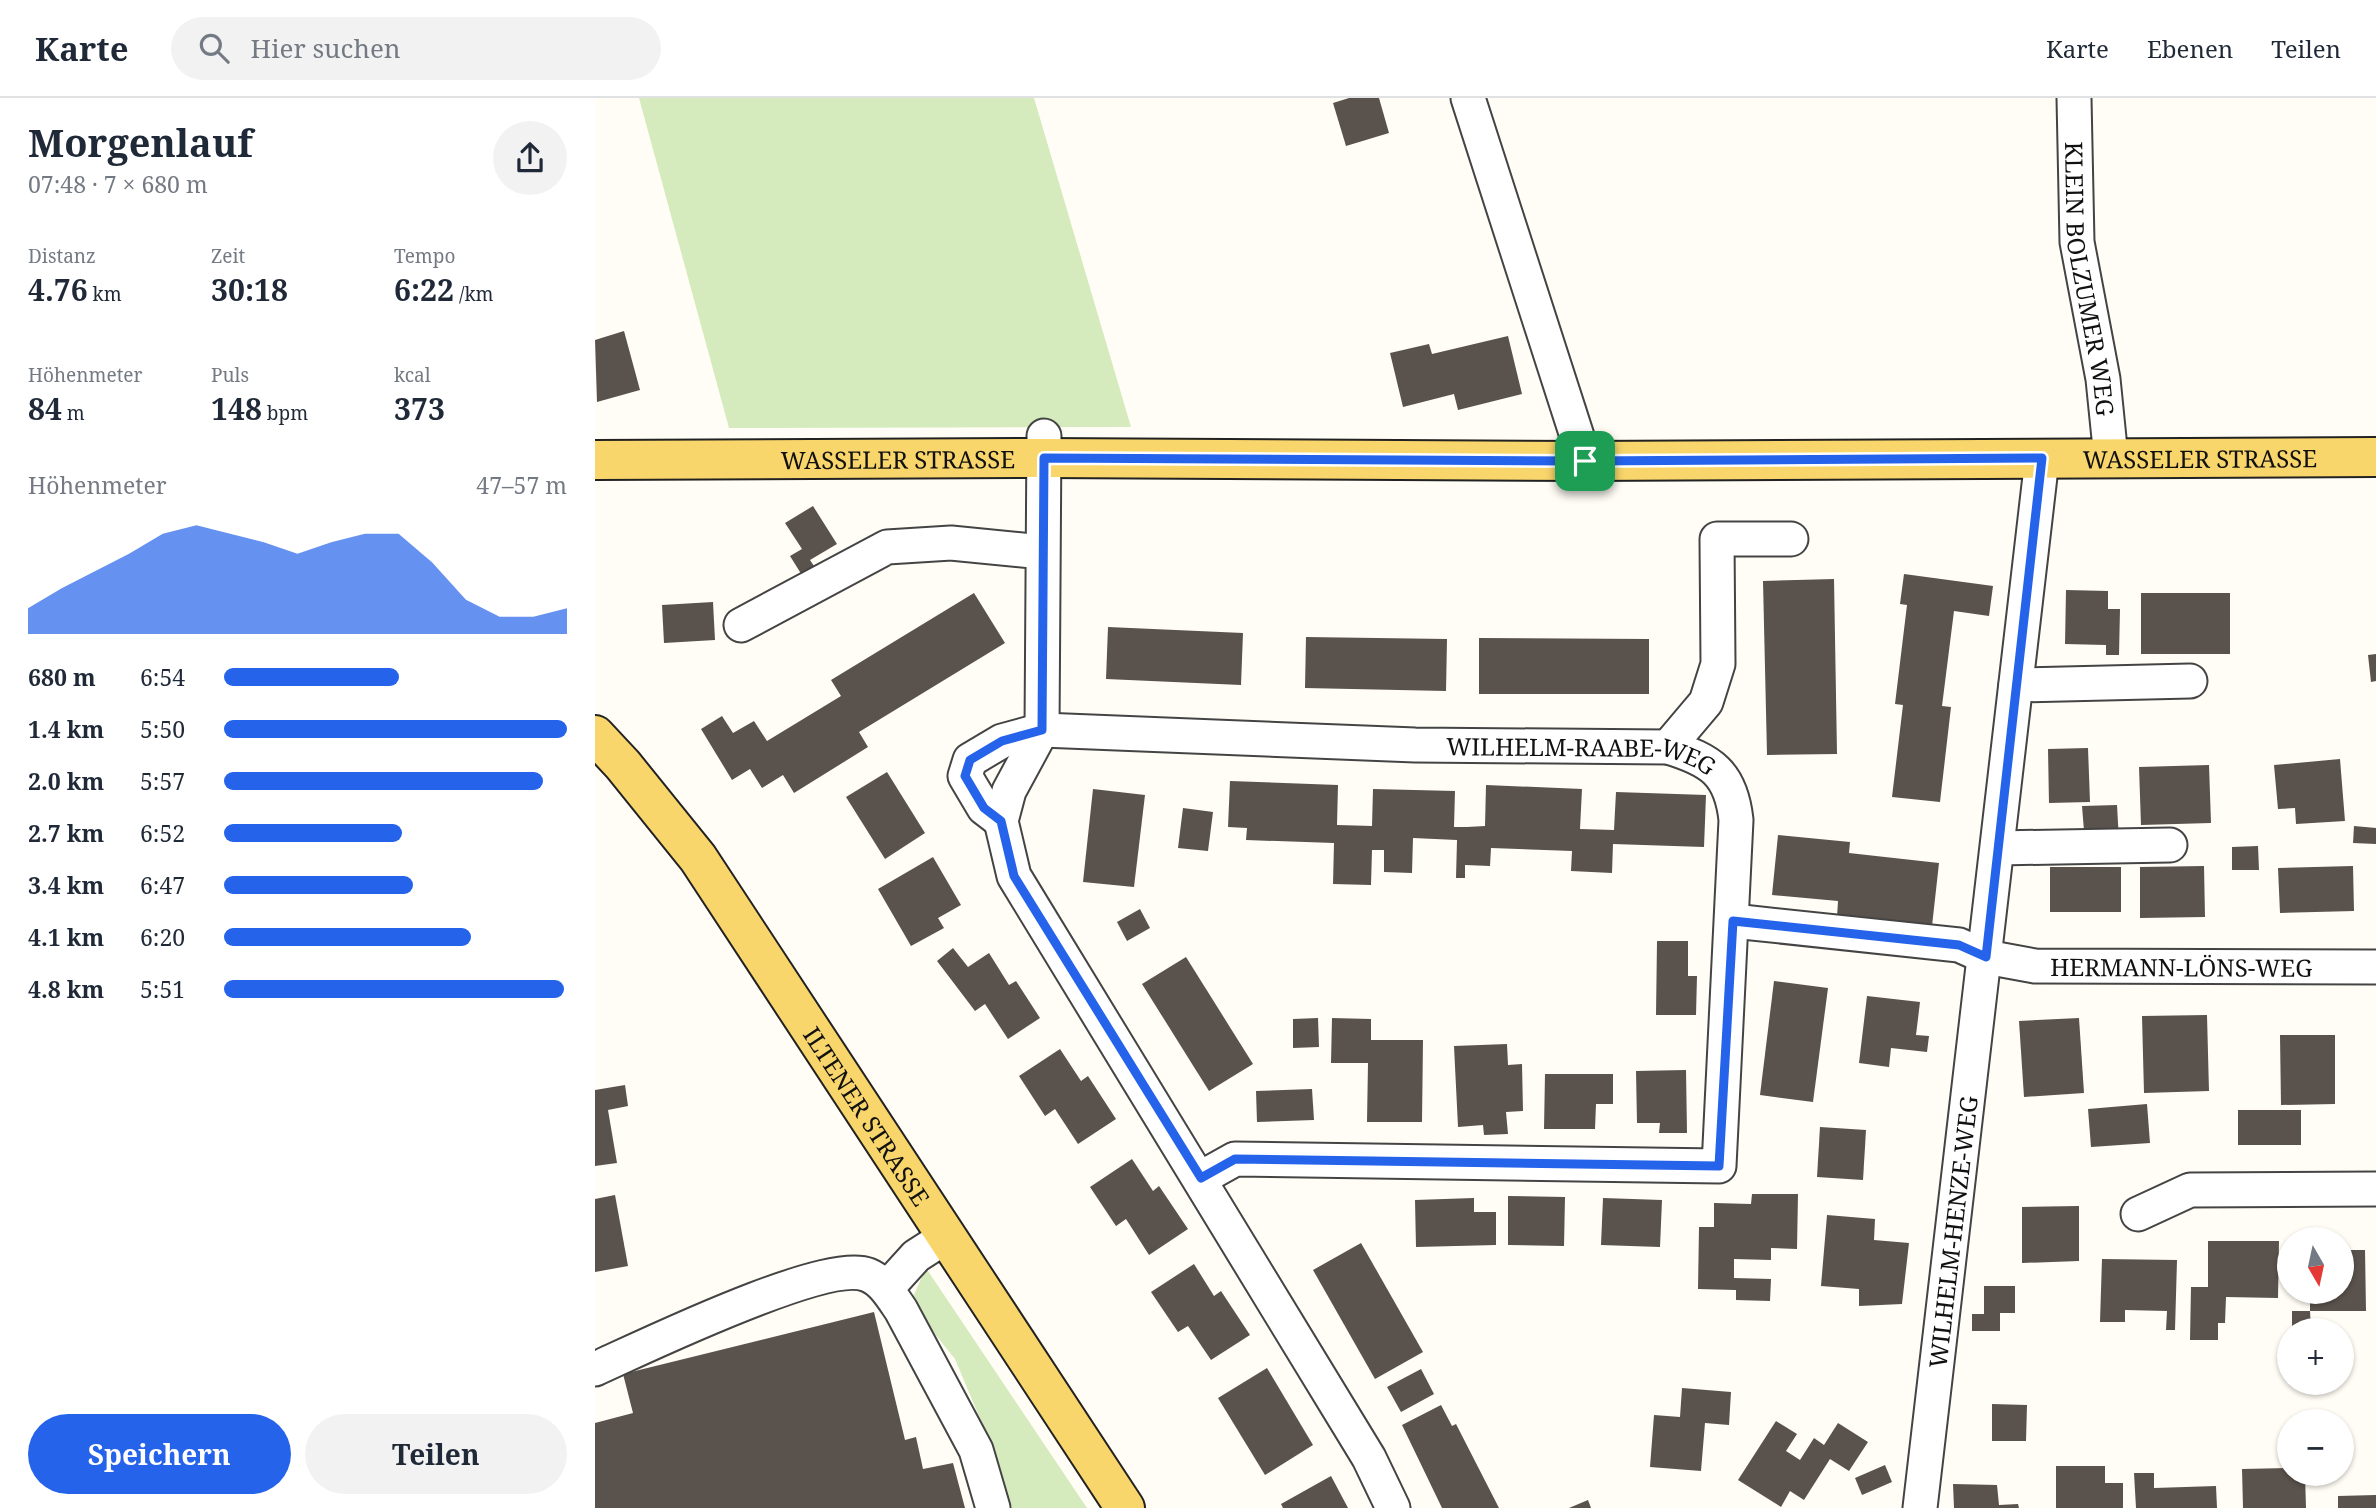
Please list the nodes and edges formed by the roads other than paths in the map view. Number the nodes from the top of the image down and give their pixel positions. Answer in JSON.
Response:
{"nodes":[{"id":1,"x":1468,"y":98,"type":"edge"},
{"id":2,"x":2074,"y":98,"type":"edge"},
{"id":3,"x":1044,"y":447,"type":"junction"},
{"id":4,"x":2376,"y":457,"type":"edge"},
{"id":5,"x":2042,"y":458,"type":"junction"},
{"id":6,"x":2111,"y":458,"type":"junction"},
{"id":7,"x":595,"y":460,"type":"edge"},
{"id":8,"x":1585,"y":461,"type":"junction"},
{"id":9,"x":1791,"y":538,"type":"dead end"},
{"id":10,"x":1042,"y":552,"type":"junction"},
{"id":11,"x":741,"y":625,"type":"dead end"},
{"id":12,"x":2190,"y":681,"type":"dead end"},
{"id":13,"x":2016,"y":685,"type":"junction"},
{"id":14,"x":1042,"y":730,"type":"junction"},
{"id":15,"x":595,"y":735,"type":"edge"},
{"id":16,"x":1668,"y":747,"type":"junction"},
{"id":17,"x":1001,"y":821,"type":"junction"},
{"id":18,"x":2170,"y":845,"type":"dead end"},
{"id":19,"x":1999,"y":848,"type":"junction"},
{"id":20,"x":1733,"y":921,"type":"junction"},
{"id":21,"x":1986,"y":957,"type":"junction"},
{"id":22,"x":2376,"y":967,"type":"edge"},
{"id":23,"x":1201,"y":1178,"type":"junction"},
{"id":24,"x":2376,"y":1189,"type":"edge"},
{"id":25,"x":2138,"y":1214,"type":"dead end"},
{"id":26,"x":947,"y":1236,"type":"junction"},
{"id":27,"x":887,"y":1289,"type":"junction"},
{"id":28,"x":595,"y":1369,"type":"edge"},
{"id":29,"x":993,"y":1508,"type":"edge"},
{"id":30,"x":1125,"y":1508,"type":"edge"},
{"id":31,"x":1393,"y":1508,"type":"edge"},
{"id":32,"x":1920,"y":1508,"type":"edge"}],
"edges":[{"from":1,"to":8,"type":"street"},
{"from":2,"to":6,"type":"street","name":"KLEIN BOLZUMER WEG"},
{"from":3,"to":7,"type":"main road","name":"WASSELER STRASSE"},
{"from":3,"to":8,"type":"main road","name":"WASSELER STRASSE"},
{"from":3,"to":10,"type":"street"},
{"from":4,"to":6,"type":"main road","name":"WASSELER STRASSE"},
{"from":5,"to":6,"type":"main road","name":"WASSELER STRASSE"},
{"from":5,"to":8,"type":"main road","name":"WASSELER STRASSE"},
{"from":5,"to":13,"type":"street","name":"WILHELM-HENZE-WEG"},
{"from":9,"to":16,"type":"street"},
{"from":10,"to":11,"type":"street"},
{"from":10,"to":14,"type":"street"},
{"from":12,"to":13,"type":"street"},
{"from":13,"to":19,"type":"street","name":"WILHELM-HENZE-WEG"},
{"from":14,"to":16,"type":"street","name":"WILHELM-RAABE-WEG"},
{"from":14,"to":17,"type":"street"},
{"from":14,"to":17,"type":"street","name":"WILHELM-RAABE-WEG"},
{"from":15,"to":26,"type":"main road","name":"ILTENER STRASSE"},
{"from":16,"to":20,"type":"street","name":"WILHELM-RAABE-WEG"},
{"from":17,"to":23,"type":"street"},
{"from":18,"to":19,"type":"street"},
{"from":19,"to":21,"type":"street","name":"WILHELM-HENZE-WEG"},
{"from":20,"to":21,"type":"street"},
{"from":20,"to":23,"type":"street","name":"WILHELM-RAABE-WEG"},
{"from":21,"to":22,"type":"street","name":"HERMANN-LÖNS-WEG"},
{"from":21,"to":32,"type":"street","name":"WILHELM-HENZE-WEG"},
{"from":23,"to":31,"type":"street"},
{"from":24,"to":25,"type":"street"},
{"from":26,"to":27,"type":"street"},
{"from":26,"to":30,"type":"main road","name":"ILTENER STRASSE"},
{"from":27,"to":28,"type":"street"},
{"from":27,"to":29,"type":"street"}]}
